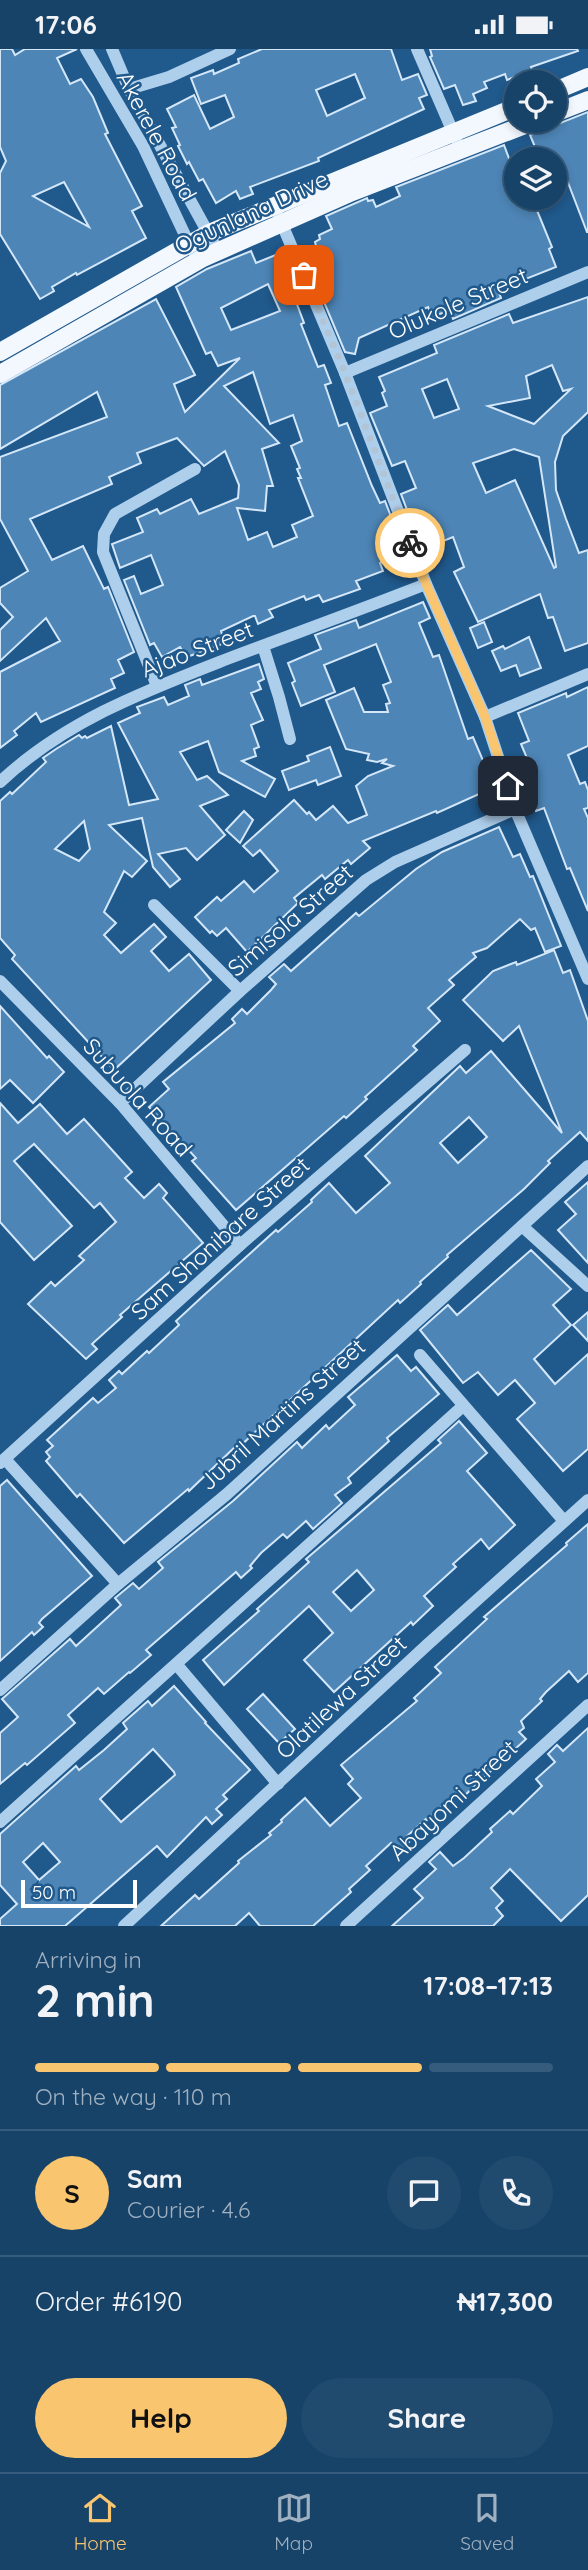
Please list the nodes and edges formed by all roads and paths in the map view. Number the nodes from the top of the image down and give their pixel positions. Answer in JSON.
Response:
{"nodes":[{"id":1,"x":86,"y":49,"type":"edge"},
{"id":2,"x":112,"y":49,"type":"edge"},
{"id":3,"x":230,"y":49,"type":"edge"},
{"id":4,"x":417,"y":49,"type":"edge"},
{"id":5,"x":588,"y":77,"type":"edge"},
{"id":6,"x":567,"y":86,"type":"edge"},
{"id":7,"x":129,"y":89,"type":"junction"},
{"id":8,"x":588,"y":100,"type":"edge"},
{"id":9,"x":567,"y":108,"type":"edge"},
{"id":10,"x":504,"y":114,"type":"edge"},
{"id":11,"x":504,"y":129,"type":"edge"},
{"id":12,"x":457,"y":142,"type":"junction"},
{"id":13,"x":275,"y":205,"type":"junction"},
{"id":14,"x":282,"y":224,"type":"junction"},
{"id":15,"x":209,"y":233,"type":"junction"},
{"id":16,"x":189,"y":243,"type":"junction"},
{"id":17,"x":218,"y":251,"type":"junction"},
{"id":18,"x":198,"y":261,"type":"junction"},
{"id":19,"x":588,"y":271,"type":"edge"},
{"id":20,"x":0,"y":352,"type":"edge"},
{"id":21,"x":345,"y":373,"type":"junction"},
{"id":22,"x":0,"y":374,"type":"edge"},
{"id":23,"x":195,"y":469,"type":"dead end"},
{"id":24,"x":426,"y":584,"type":"junction"},
{"id":25,"x":263,"y":646,"type":"junction"},
{"id":26,"x":588,"y":674,"type":"edge"},
{"id":27,"x":158,"y":686,"type":"junction"},
{"id":28,"x":485,"y":717,"type":"junction"},
{"id":29,"x":289,"y":739,"type":"dead end"},
{"id":30,"x":0,"y":782,"type":"edge"},
{"id":31,"x":515,"y":809,"type":"junction"},
{"id":32,"x":154,"y":905,"type":"dead end"},
{"id":33,"x":588,"y":979,"type":"edge"},
{"id":34,"x":0,"y":981,"type":"edge"},
{"id":35,"x":240,"y":991,"type":"junction"},
{"id":36,"x":465,"y":1050,"type":"dead end"},
{"id":37,"x":120,"y":1103,"type":"junction"},
{"id":38,"x":588,"y":1166,"type":"edge"},
{"id":39,"x":522,"y":1226,"type":"junction"},
{"id":40,"x":240,"y":1245,"type":"junction"},
{"id":41,"x":588,"y":1286,"type":"edge"},
{"id":42,"x":420,"y":1355,"type":"dead end"},
{"id":43,"x":463,"y":1406,"type":"junction"},
{"id":44,"x":3,"y":1461,"type":"edge"},
{"id":45,"x":588,"y":1500,"type":"edge"},
{"id":46,"x":564,"y":1521,"type":"junction"},
{"id":47,"x":118,"y":1584,"type":"junction"},
{"id":48,"x":177,"y":1665,"type":"junction"},
{"id":49,"x":0,"y":1690,"type":"edge"},
{"id":50,"x":588,"y":1705,"type":"edge"},
{"id":51,"x":278,"y":1784,"type":"junction"},
{"id":52,"x":0,"y":1822,"type":"edge"},
{"id":53,"x":124,"y":1926,"type":"edge"},
{"id":54,"x":346,"y":1926,"type":"edge"}],
"edges":[{"from":1,"to":16,"type":"street","name":"Akerele Road"},
{"from":2,"to":7,"type":"street"},
{"from":3,"to":7,"type":"street"},
{"from":4,"to":12,"type":"street"},
{"from":5,"to":6,"type":"main road"},
{"from":7,"to":15,"type":"street"},
{"from":8,"to":9,"type":"main road"},
{"from":10,"to":12,"type":"main road","name":"Ogunlana Drive"},
{"from":11,"to":12,"type":"main road","name":"Ogunlana Drive"},
{"from":12,"to":13,"type":"main road","name":"Ogunlana Drive"},
{"from":12,"to":14,"type":"main road","name":"Ogunlana Drive"},
{"from":13,"to":14,"type":"street"},
{"from":13,"to":15,"type":"main road","name":"Ogunlana Drive"},
{"from":14,"to":17,"type":"main road","name":"Ogunlana Drive"},
{"from":14,"to":21,"type":"street"},
{"from":15,"to":16,"type":"main road","name":"Ogunlana Drive"},
{"from":15,"to":17,"type":"street"},
{"from":16,"to":18,"type":"street","name":"Akerele Road"},
{"from":16,"to":20,"type":"main road","name":"Ogunlana Drive"},
{"from":17,"to":18,"type":"main road","name":"Ogunlana Drive"},
{"from":18,"to":22,"type":"main road","name":"Ogunlana Drive"},
{"from":19,"to":21,"type":"street","name":"Olukole Street"},
{"from":21,"to":24,"type":"street"},
{"from":23,"to":27,"type":"street"},
{"from":24,"to":25,"type":"street","name":"Ajao Street"},
{"from":24,"to":28,"type":"street"},
{"from":25,"to":27,"type":"street","name":"Ajao Street"},
{"from":25,"to":29,"type":"street"},
{"from":26,"to":28,"type":"street"},
{"from":27,"to":30,"type":"street","name":"Ajao Street"},
{"from":28,"to":31,"type":"street"},
{"from":31,"to":33,"type":"street"},
{"from":31,"to":35,"type":"street","name":"Simisola Street"},
{"from":32,"to":35,"type":"street"},
{"from":34,"to":37,"type":"street","name":"Subuola Road"},
{"from":35,"to":37,"type":"street","name":"Simisola Street"},
{"from":36,"to":40,"type":"street","name":"Sam Shonibare Street"},
{"from":37,"to":40,"type":"street","name":"Subuola Road"},
{"from":38,"to":39,"type":"street","name":"Jubril Martins Street"},
{"from":39,"to":41,"type":"street"},
{"from":39,"to":47,"type":"street","name":"Jubril Martins Street"},
{"from":40,"to":44,"type":"street","name":"Sam Shonibare Street"},
{"from":42,"to":43,"type":"street"},
{"from":43,"to":46,"type":"street"},
{"from":43,"to":48,"type":"street"},
{"from":44,"to":47,"type":"street","name":"Sam Shonibare Street"},
{"from":45,"to":46,"type":"street","name":"Olatilewa Street"},
{"from":46,"to":51,"type":"street","name":"Olatilewa Street"},
{"from":47,"to":49,"type":"street","name":"Jubril Martins Street"},
{"from":48,"to":51,"type":"street"},
{"from":48,"to":52,"type":"street"},
{"from":50,"to":54,"type":"street","name":"Abayomi Street"},
{"from":51,"to":53,"type":"street","name":"Olatilewa Street"}]}
